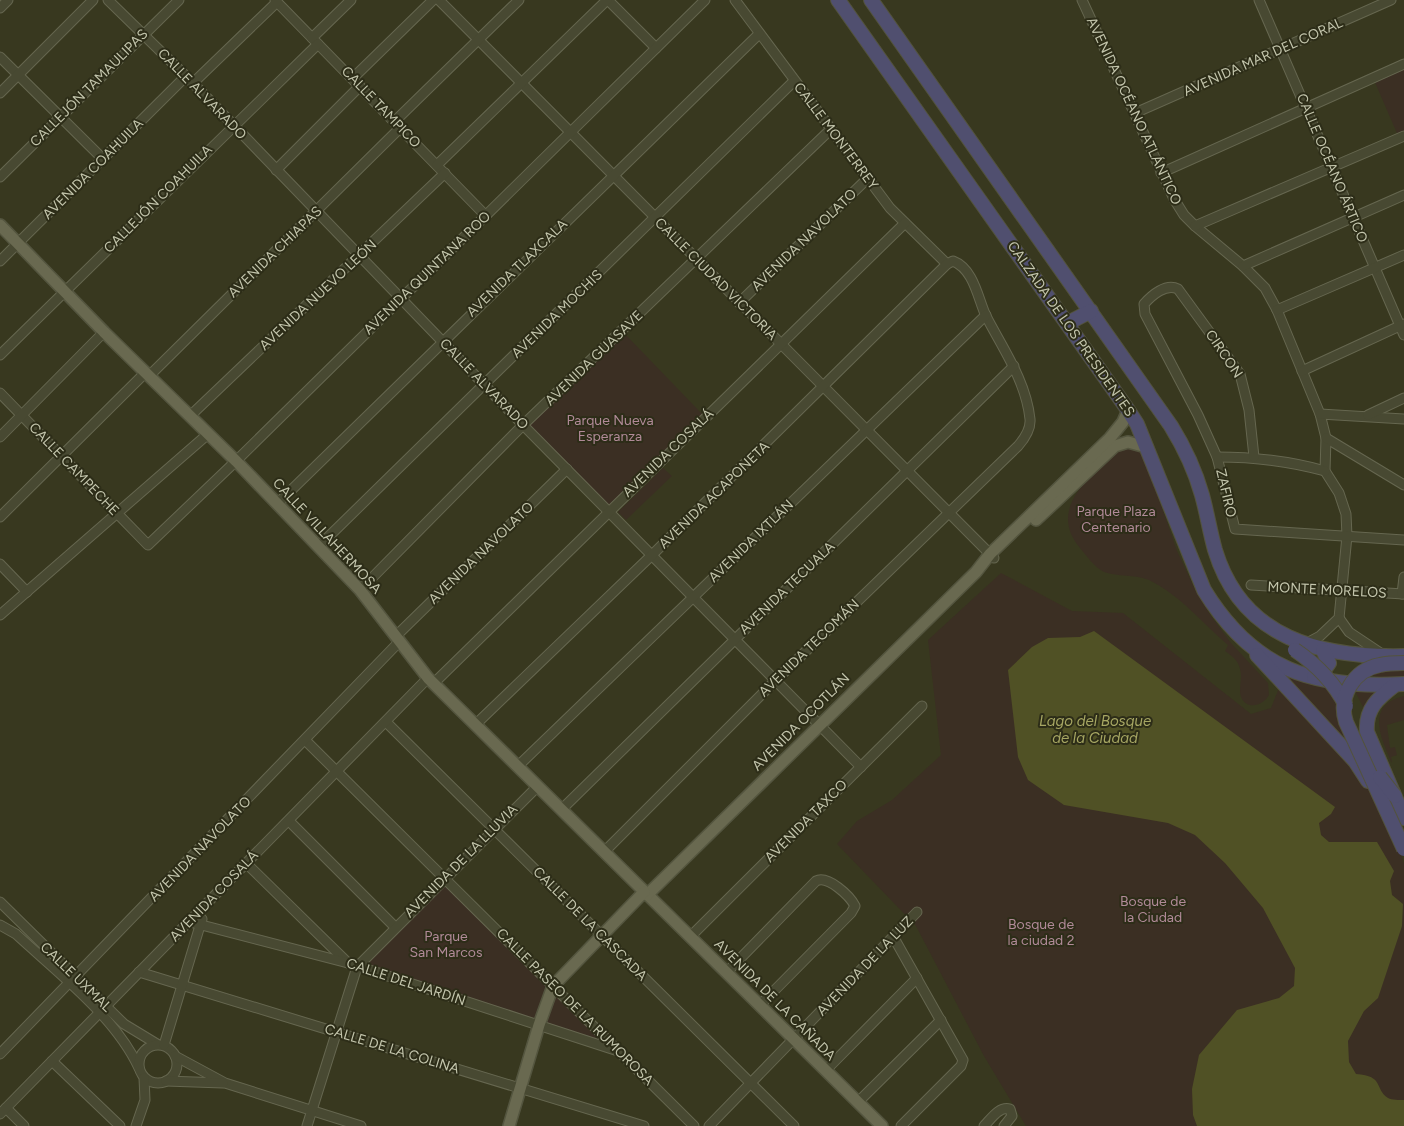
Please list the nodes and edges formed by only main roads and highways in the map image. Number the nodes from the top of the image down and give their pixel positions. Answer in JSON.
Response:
{"nodes":[{"id":1,"x":838,"y":0,"type":"edge"},
{"id":2,"x":871,"y":0,"type":"edge"},
{"id":3,"x":0,"y":225,"type":"edge"},
{"id":4,"x":1091,"y":311,"type":"junction"},
{"id":5,"x":1068,"y":324,"type":"junction"},
{"id":6,"x":1100,"y":324,"type":"junction"},
{"id":7,"x":1077,"y":336,"type":"junction"},
{"id":8,"x":1128,"y":410,"type":"junction"},
{"id":9,"x":1146,"y":447,"type":"junction"},
{"id":10,"x":992,"y":556,"type":"junction"},
{"id":11,"x":1300,"y":647,"type":"junction"},
{"id":12,"x":1251,"y":648,"type":"junction"},
{"id":13,"x":1323,"y":650,"type":"junction"},
{"id":14,"x":1404,"y":656,"type":"edge"},
{"id":15,"x":1404,"y":663,"type":"edge"},
{"id":16,"x":1312,"y":678,"type":"junction"},
{"id":17,"x":1399,"y":685,"type":"edge"},
{"id":18,"x":1395,"y":796,"type":"junction"},
{"id":19,"x":1404,"y":818,"type":"edge"},
{"id":20,"x":1404,"y":849,"type":"edge"},
{"id":21,"x":1404,"y":856,"type":"edge"},
{"id":22,"x":645,"y":893,"type":"junction"},
{"id":23,"x":509,"y":1126,"type":"edge"},
{"id":24,"x":882,"y":1126,"type":"edge"}],
"edges":[{"from":1,"to":5,"type":"highway","name":"CALZADA DE LOS PRESIDENTES"},
{"from":2,"to":4,"type":"highway","name":"CALZADA DE LOS PRESIDENTES"},
{"from":3,"to":22,"type":"main road","name":"CALLE VILLAHERMOSA"},
{"from":4,"to":5,"type":"highway"},
{"from":4,"to":6,"type":"highway","name":"CALZADA DE LOS PRESIDENTES"},
{"from":5,"to":7,"type":"highway","name":"CALZADA DE LOS PRESIDENTES"},
{"from":6,"to":7,"type":"highway"},
{"from":6,"to":11,"type":"highway","name":"CALZADA DE LOS PRESIDENTES"},
{"from":7,"to":8,"type":"highway","name":"CALZADA DE LOS PRESIDENTES"},
{"from":8,"to":9,"type":"highway","name":"CALZADA DE LOS PRESIDENTES"},
{"from":8,"to":10,"type":"main road","name":"AVENIDA OCOTLÁN"},
{"from":9,"to":10,"type":"main road","name":"AVENIDA OCOTLÁN"},
{"from":9,"to":12,"type":"highway","name":"CALZADA DE LOS PRESIDENTES"},
{"from":10,"to":22,"type":"main road","name":"AVENIDA OCOTLÁN"},
{"from":11,"to":13,"type":"highway"},
{"from":11,"to":18,"type":"highway","bridge":true},
{"from":12,"to":16,"type":"highway","name":"CALZADA DE LOS PRESIDENTES"},
{"from":12,"to":21,"type":"highway"},
{"from":13,"to":14,"type":"highway"},
{"from":13,"to":16,"type":"highway"},
{"from":15,"to":20,"type":"highway","bridge":true},
{"from":16,"to":17,"type":"highway","name":"CALZADA DE LOS PRESIDENTES"},
{"from":17,"to":18,"type":"highway"},
{"from":18,"to":19,"type":"highway"},
{"from":22,"to":23,"type":"main road","name":"AVENIDA OCOTLÁN"},
{"from":22,"to":24,"type":"main road","name":"AVENIDA DE LA CAÑADA"}]}
